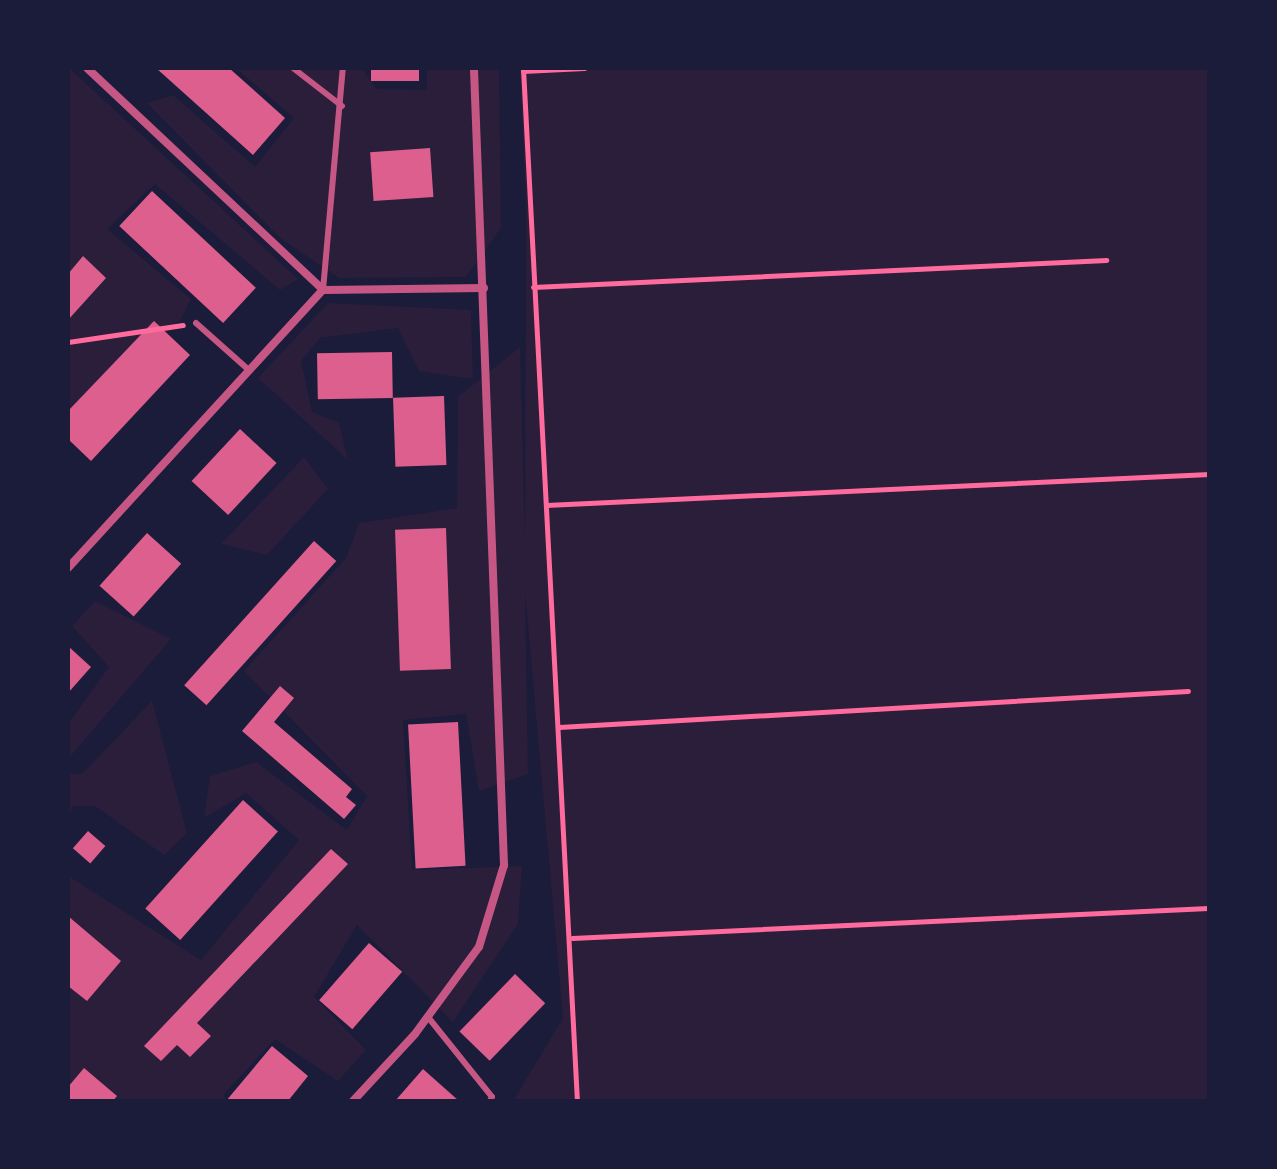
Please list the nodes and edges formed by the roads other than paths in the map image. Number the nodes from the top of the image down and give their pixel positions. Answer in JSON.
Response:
{"nodes":[{"id":1,"x":87,"y":68,"type":"edge"},
{"id":2,"x":293,"y":68,"type":"edge"},
{"id":3,"x":343,"y":68,"type":"edge"},
{"id":4,"x":474,"y":68,"type":"edge"},
{"id":5,"x":342,"y":106,"type":"junction"},
{"id":6,"x":484,"y":288,"type":"junction"},
{"id":7,"x":323,"y":290,"type":"junction"},
{"id":8,"x":196,"y":323,"type":"road end"},
{"id":9,"x":249,"y":370,"type":"junction"},
{"id":10,"x":68,"y":568,"type":"edge"},
{"id":11,"x":428,"y":1017,"type":"junction"},
{"id":12,"x":353,"y":1101,"type":"edge"},
{"id":13,"x":490,"y":1101,"type":"edge"}],
"edges":[{"from":1,"to":7,"type":"street"},
{"from":2,"to":5,"type":"lane"},
{"from":3,"to":5,"type":"lane"},
{"from":4,"to":6,"type":"street"},
{"from":5,"to":7,"type":"lane"},
{"from":6,"to":7,"type":"street"},
{"from":6,"to":11,"type":"street"},
{"from":7,"to":9,"type":"street"},
{"from":8,"to":9,"type":"lane"},
{"from":9,"to":10,"type":"street"},
{"from":11,"to":12,"type":"street"},
{"from":11,"to":13,"type":"lane"}]}
